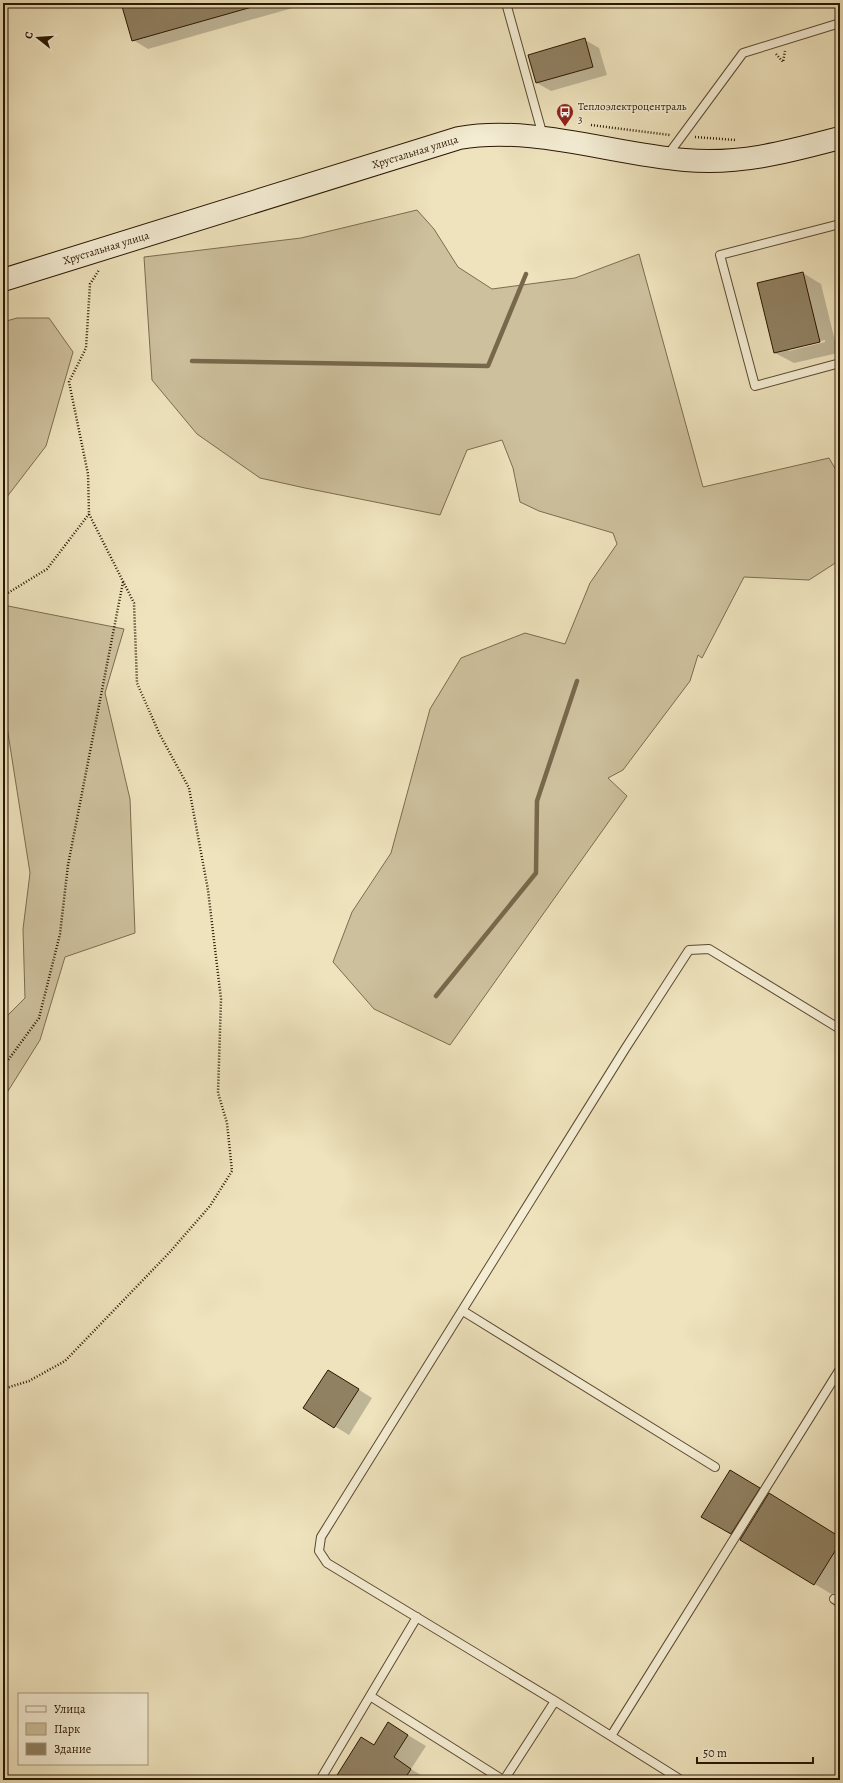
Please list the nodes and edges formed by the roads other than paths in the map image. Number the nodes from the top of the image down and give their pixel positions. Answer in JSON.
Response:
{"nodes":[{"id":1,"x":506,"y":3,"type":"edge"},
{"id":2,"x":840,"y":23,"type":"edge"},
{"id":3,"x":544,"y":138,"type":"junction"},
{"id":4,"x":840,"y":138,"type":"edge"},
{"id":5,"x":665,"y":158,"type":"junction"},
{"id":6,"x":840,"y":224,"type":"edge"},
{"id":7,"x":3,"y":280,"type":"edge"},
{"id":8,"x":840,"y":363,"type":"edge"},
{"id":9,"x":840,"y":1029,"type":"edge"},
{"id":10,"x":462,"y":1311,"type":"junction"},
{"id":11,"x":840,"y":1369,"type":"edge"},
{"id":12,"x":715,"y":1467,"type":"dead end"},
{"id":13,"x":418,"y":1617,"type":"junction"},
{"id":14,"x":370,"y":1696,"type":"junction"},
{"id":15,"x":554,"y":1701,"type":"junction"},
{"id":16,"x":611,"y":1736,"type":"junction"},
{"id":17,"x":320,"y":1780,"type":"edge"},
{"id":18,"x":504,"y":1780,"type":"edge"},
{"id":19,"x":681,"y":1780,"type":"edge"}],
"edges":[{"from":1,"to":3,"type":"lane"},
{"from":2,"to":5,"type":"lane"},
{"from":3,"to":5,"type":"street","name":"Хрустальная улица"},
{"from":3,"to":7,"type":"street","name":"Хрустальная улица"},
{"from":4,"to":5,"type":"street","name":"Хрустальная улица"},
{"from":6,"to":8,"type":"lane"},
{"from":9,"to":10,"type":"lane"},
{"from":10,"to":12,"type":"lane"},
{"from":10,"to":13,"type":"lane"},
{"from":11,"to":16,"type":"lane"},
{"from":13,"to":14,"type":"lane"},
{"from":13,"to":15,"type":"lane"},
{"from":14,"to":17,"type":"lane"},
{"from":14,"to":18,"type":"lane"},
{"from":15,"to":16,"type":"lane"},
{"from":15,"to":18,"type":"lane"},
{"from":16,"to":19,"type":"lane"}]}
